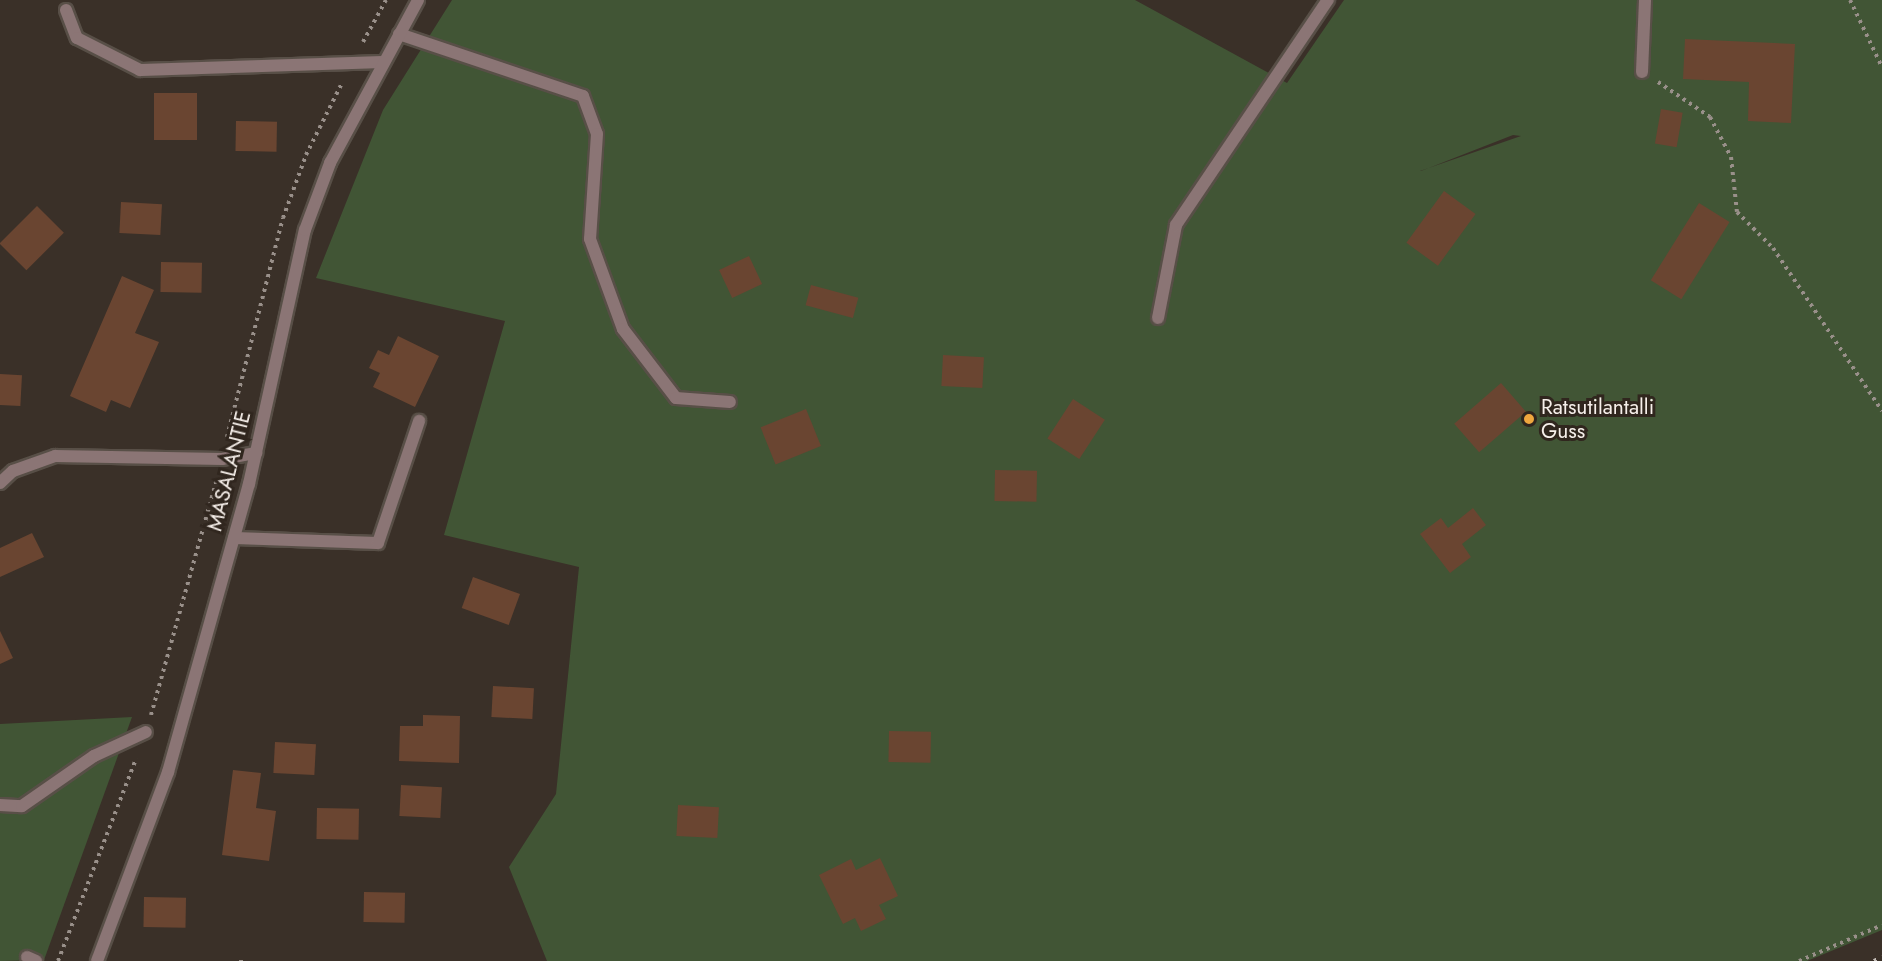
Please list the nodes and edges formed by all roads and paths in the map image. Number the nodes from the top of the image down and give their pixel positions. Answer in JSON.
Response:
{"nodes":[{"id":1,"x":386,"y":0,"type":"edge"},
{"id":2,"x":418,"y":0,"type":"edge"},
{"id":3,"x":1328,"y":0,"type":"edge"},
{"id":4,"x":1645,"y":0,"type":"edge"},
{"id":5,"x":1850,"y":0,"type":"edge"},
{"id":6,"x":66,"y":10,"type":"dead end"},
{"id":7,"x":399,"y":34,"type":"junction"},
{"id":8,"x":353,"y":60,"type":"junction"},
{"id":9,"x":384,"y":62,"type":"junction"},
{"id":10,"x":1882,"y":67,"type":"edge"},
{"id":11,"x":1642,"y":72,"type":"joint"},
{"id":12,"x":1158,"y":318,"type":"dead end"},
{"id":13,"x":729,"y":402,"type":"dead end"},
{"id":14,"x":1882,"y":411,"type":"edge"},
{"id":15,"x":419,"y":421,"type":"dead end"},
{"id":16,"x":256,"y":453,"type":"junction"},
{"id":17,"x":222,"y":459,"type":"junction"},
{"id":18,"x":0,"y":483,"type":"edge"},
{"id":19,"x":234,"y":538,"type":"junction"},
{"id":20,"x":146,"y":732,"type":"junction"},
{"id":21,"x":0,"y":805,"type":"edge"},
{"id":22,"x":1882,"y":925,"type":"edge"},
{"id":23,"x":58,"y":961,"type":"edge"},
{"id":24,"x":97,"y":961,"type":"edge"},
{"id":25,"x":1799,"y":961,"type":"edge"}],
"edges":[{"from":1,"to":8,"type":"path"},
{"from":2,"to":7,"type":"street","name":"MASALANTIE"},
{"from":3,"to":12,"type":"street"},
{"from":4,"to":11,"type":"street"},
{"from":5,"to":10,"type":"path"},
{"from":6,"to":8,"type":"street"},
{"from":7,"to":9,"type":"street","name":"MASALANTIE"},
{"from":7,"to":13,"type":"street"},
{"from":8,"to":9,"type":"street"},
{"from":8,"to":17,"type":"path"},
{"from":9,"to":16,"type":"street","name":"MASALANTIE"},
{"from":11,"to":14,"type":"path"},
{"from":15,"to":19,"type":"street"},
{"from":16,"to":17,"type":"street"},
{"from":16,"to":19,"type":"street","name":"MASALANTIE"},
{"from":17,"to":18,"type":"street"},
{"from":17,"to":20,"type":"path"},
{"from":19,"to":24,"type":"street","name":"MASALANTIE"},
{"from":20,"to":21,"type":"street"},
{"from":20,"to":23,"type":"path"},
{"from":22,"to":25,"type":"path"}]}
